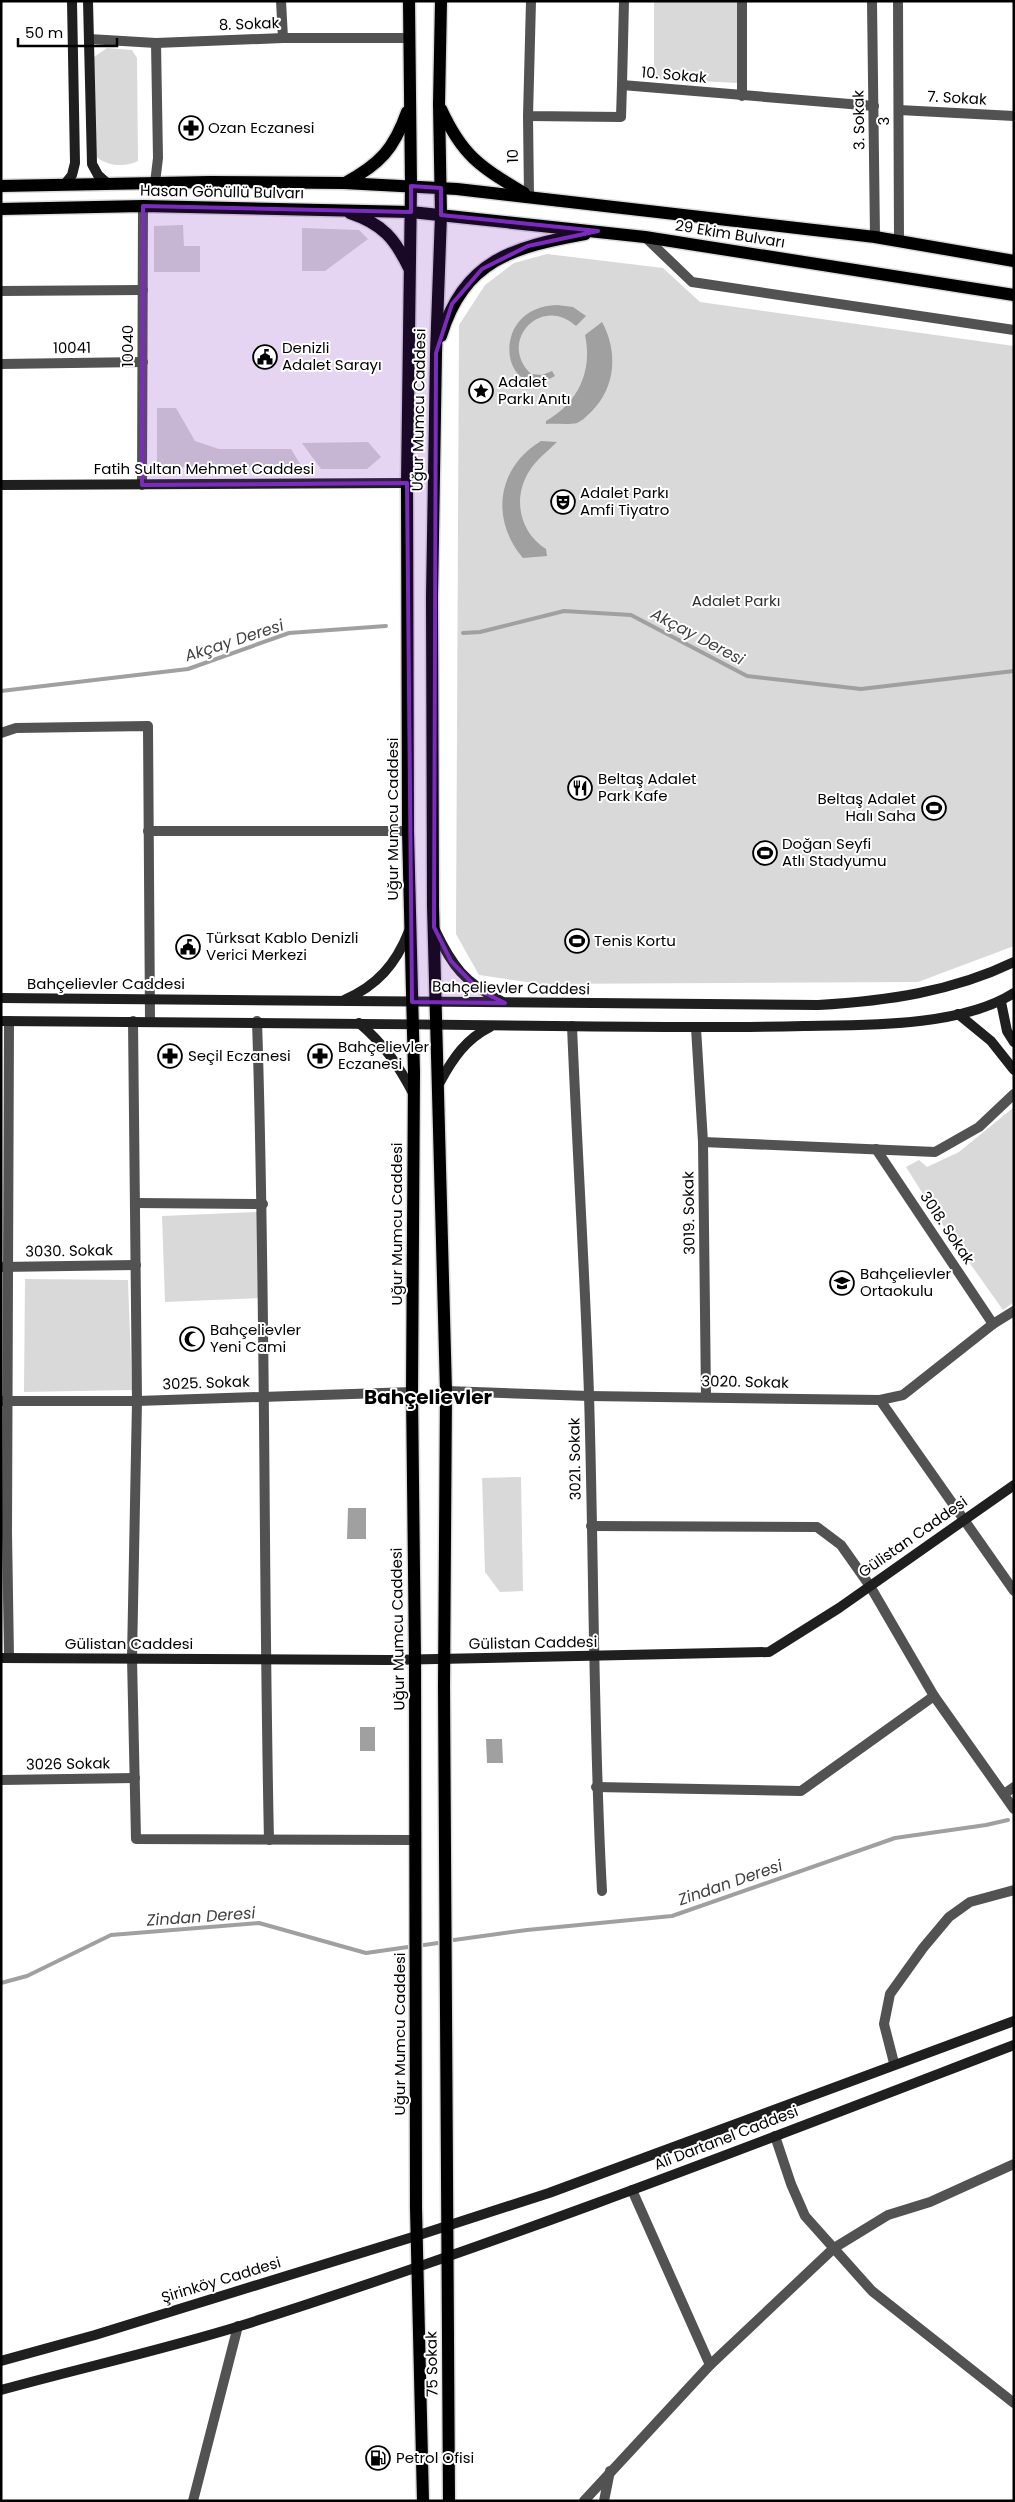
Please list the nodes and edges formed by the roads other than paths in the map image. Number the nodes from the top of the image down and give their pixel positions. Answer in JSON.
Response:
{"nodes":[{"id":1,"x":72,"y":1,"type":"edge"},
{"id":2,"x":88,"y":1,"type":"edge"},
{"id":3,"x":281,"y":1,"type":"edge"},
{"id":4,"x":409,"y":1,"type":"edge"},
{"id":5,"x":441,"y":1,"type":"edge"},
{"id":6,"x":531,"y":1,"type":"edge"},
{"id":7,"x":624,"y":1,"type":"edge"},
{"id":8,"x":742,"y":1,"type":"edge"},
{"id":9,"x":872,"y":1,"type":"edge"},
{"id":10,"x":898,"y":1,"type":"edge"},
{"id":11,"x":283,"y":38,"type":"junction"},
{"id":12,"x":409,"y":38,"type":"junction"},
{"id":13,"x":89,"y":39,"type":"junction"},
{"id":14,"x":156,"y":43,"type":"junction"},
{"id":15,"x":622,"y":85,"type":"junction"},
{"id":16,"x":742,"y":96,"type":"junction"},
{"id":17,"x":439,"y":104,"type":"junction"},
{"id":18,"x":410,"y":105,"type":"junction"},
{"id":19,"x":874,"y":106,"type":"junction"},
{"id":20,"x":899,"y":110,"type":"junction"},
{"id":21,"x":528,"y":116,"type":"junction"},
{"id":22,"x":1014,"y":116,"type":"edge"},
{"id":23,"x":155,"y":183,"type":"junction"},
{"id":24,"x":344,"y":183,"type":"junction"},
{"id":25,"x":108,"y":184,"type":"junction"},
{"id":26,"x":64,"y":185,"type":"junction"},
{"id":27,"x":1,"y":186,"type":"edge"},
{"id":28,"x":411,"y":186,"type":"junction"},
{"id":29,"x":441,"y":188,"type":"junction"},
{"id":30,"x":529,"y":196,"type":"junction"},
{"id":31,"x":143,"y":206,"type":"junction"},
{"id":32,"x":1,"y":209,"type":"edge"},
{"id":33,"x":343,"y":211,"type":"junction"},
{"id":34,"x":411,"y":212,"type":"junction"},
{"id":35,"x":441,"y":215,"type":"junction"},
{"id":36,"x":598,"y":231,"type":"junction"},
{"id":37,"x":645,"y":238,"type":"junction"},
{"id":38,"x":875,"y":238,"type":"junction"},
{"id":39,"x":899,"y":241,"type":"junction"},
{"id":40,"x":1014,"y":260,"type":"edge"},
{"id":41,"x":410,"y":270,"type":"junction"},
{"id":42,"x":143,"y":290,"type":"junction"},
{"id":43,"x":1,"y":291,"type":"edge"},
{"id":44,"x":1014,"y":295,"type":"edge"},
{"id":45,"x":1014,"y":330,"type":"edge"},
{"id":46,"x":436,"y":353,"type":"junction"},
{"id":47,"x":143,"y":362,"type":"junction"},
{"id":48,"x":1,"y":364,"type":"edge"},
{"id":49,"x":407,"y":483,"type":"junction"},
{"id":50,"x":1,"y":485,"type":"edge"},
{"id":51,"x":142,"y":485,"type":"junction"},
{"id":52,"x":1,"y":733,"type":"edge"},
{"id":53,"x":148,"y":831,"type":"junction"},
{"id":54,"x":408,"y":831,"type":"junction"},
{"id":55,"x":434,"y":926,"type":"junction"},
{"id":56,"x":410,"y":928,"type":"junction"},
{"id":57,"x":1014,"y":962,"type":"edge"},
{"id":58,"x":1014,"y":993,"type":"edge"},
{"id":59,"x":1,"y":998,"type":"edge"},
{"id":60,"x":149,"y":999,"type":"junction"},
{"id":61,"x":340,"y":1001,"type":"junction"},
{"id":62,"x":412,"y":1002,"type":"junction"},
{"id":63,"x":436,"y":1002,"type":"junction"},
{"id":64,"x":1001,"y":1002,"type":"junction"},
{"id":65,"x":505,"y":1003,"type":"junction"},
{"id":66,"x":958,"y":1014,"type":"junction"},
{"id":67,"x":5,"y":1020,"type":"edge"},
{"id":68,"x":133,"y":1020,"type":"junction"},
{"id":69,"x":150,"y":1021,"type":"junction"},
{"id":70,"x":257,"y":1021,"type":"junction"},
{"id":71,"x":359,"y":1023,"type":"junction"},
{"id":72,"x":412,"y":1025,"type":"junction"},
{"id":73,"x":437,"y":1025,"type":"junction"},
{"id":74,"x":494,"y":1025,"type":"junction"},
{"id":75,"x":572,"y":1026,"type":"junction"},
{"id":76,"x":696,"y":1028,"type":"junction"},
{"id":77,"x":1014,"y":1042,"type":"edge"},
{"id":78,"x":1014,"y":1070,"type":"edge"},
{"id":79,"x":440,"y":1082,"type":"junction"},
{"id":80,"x":1014,"y":1094,"type":"edge"},
{"id":81,"x":414,"y":1095,"type":"junction"},
{"id":82,"x":703,"y":1142,"type":"junction"},
{"id":83,"x":876,"y":1149,"type":"junction"},
{"id":84,"x":5,"y":1150,"type":"edge"},
{"id":85,"x":136,"y":1203,"type":"junction"},
{"id":86,"x":263,"y":1204,"type":"junction"},
{"id":87,"x":136,"y":1265,"type":"junction"},
{"id":88,"x":5,"y":1267,"type":"edge"},
{"id":89,"x":1014,"y":1311,"type":"edge"},
{"id":90,"x":993,"y":1324,"type":"junction"},
{"id":91,"x":446,"y":1391,"type":"junction"},
{"id":92,"x":412,"y":1392,"type":"junction"},
{"id":93,"x":264,"y":1396,"type":"junction"},
{"id":94,"x":589,"y":1396,"type":"junction"},
{"id":95,"x":706,"y":1397,"type":"junction"},
{"id":96,"x":880,"y":1400,"type":"junction"},
{"id":97,"x":4,"y":1401,"type":"edge"},
{"id":98,"x":138,"y":1401,"type":"junction"},
{"id":99,"x":1014,"y":1485,"type":"edge"},
{"id":100,"x":964,"y":1520,"type":"junction"},
{"id":101,"x":591,"y":1526,"type":"junction"},
{"id":102,"x":4,"y":1532,"type":"edge"},
{"id":103,"x":870,"y":1586,"type":"junction"},
{"id":104,"x":1014,"y":1591,"type":"edge"},
{"id":105,"x":5,"y":1658,"type":"edge"},
{"id":106,"x":132,"y":1658,"type":"junction"},
{"id":107,"x":596,"y":1658,"type":"junction"},
{"id":108,"x":415,"y":1660,"type":"junction"},
{"id":109,"x":445,"y":1660,"type":"junction"},
{"id":110,"x":265,"y":1661,"type":"junction"},
{"id":111,"x":934,"y":1696,"type":"junction"},
{"id":112,"x":135,"y":1778,"type":"junction"},
{"id":113,"x":1,"y":1780,"type":"edge"},
{"id":114,"x":596,"y":1786,"type":"junction"},
{"id":115,"x":1014,"y":1787,"type":"edge"},
{"id":116,"x":1004,"y":1794,"type":"junction"},
{"id":117,"x":1014,"y":1809,"type":"edge"},
{"id":118,"x":269,"y":1840,"type":"junction"},
{"id":119,"x":416,"y":1840,"type":"junction"},
{"id":120,"x":1014,"y":1890,"type":"edge"},
{"id":121,"x":602,"y":1891,"type":"dead end"},
{"id":122,"x":1014,"y":2021,"type":"edge"},
{"id":123,"x":1014,"y":2045,"type":"edge"},
{"id":124,"x":894,"y":2063,"type":"junction"},
{"id":125,"x":775,"y":2136,"type":"junction"},
{"id":126,"x":1014,"y":2164,"type":"edge"},
{"id":127,"x":632,"y":2190,"type":"junction"},
{"id":128,"x":449,"y":2226,"type":"junction"},
{"id":129,"x":416,"y":2236,"type":"junction"},
{"id":130,"x":834,"y":2248,"type":"junction"},
{"id":131,"x":447,"y":2257,"type":"junction"},
{"id":132,"x":417,"y":2268,"type":"junction"},
{"id":133,"x":238,"y":2326,"type":"junction"},
{"id":134,"x":1,"y":2361,"type":"edge"},
{"id":135,"x":710,"y":2364,"type":"junction"},
{"id":136,"x":1,"y":2390,"type":"edge"},
{"id":137,"x":1014,"y":2403,"type":"edge"},
{"id":138,"x":610,"y":2470,"type":"junction"},
{"id":139,"x":193,"y":2501,"type":"edge"},
{"id":140,"x":423,"y":2501,"type":"edge"},
{"id":141,"x":449,"y":2501,"type":"edge"},
{"id":142,"x":584,"y":2501,"type":"edge"},
{"id":143,"x":604,"y":2501,"type":"edge"}],
"edges":[{"from":1,"to":26,"type":"street"},
{"from":2,"to":13,"type":"street"},
{"from":3,"to":11,"type":"street"},
{"from":4,"to":12,"type":"main road","name":"Uğur Mumcu Caddesi"},
{"from":5,"to":17,"type":"main road","name":"Uğur Mumcu Caddesi"},
{"from":6,"to":21,"type":"street"},
{"from":7,"to":15,"type":"street"},
{"from":8,"to":16,"type":"street"},
{"from":9,"to":19,"type":"street","name":"3. Sokak"},
{"from":10,"to":20,"type":"street","name":"3"},
{"from":11,"to":12,"type":"street","name":"8. Sokak"},
{"from":11,"to":14,"type":"street","name":"8. Sokak"},
{"from":12,"to":18,"type":"main road","name":"Uğur Mumcu Caddesi"},
{"from":13,"to":14,"type":"street","name":"8. Sokak"},
{"from":13,"to":25,"type":"street"},
{"from":14,"to":23,"type":"street"},
{"from":15,"to":16,"type":"street","name":"10. Sokak"},
{"from":15,"to":21,"type":"street","name":"10. Sokak"},
{"from":16,"to":19,"type":"street","name":"10. Sokak"},
{"from":17,"to":29,"type":"main road","name":"Uğur Mumcu Caddesi"},
{"from":17,"to":30,"type":"main road"},
{"from":18,"to":24,"type":"main road"},
{"from":18,"to":28,"type":"main road","name":"Uğur Mumcu Caddesi"},
{"from":19,"to":38,"type":"street","name":"3. Sokak"},
{"from":20,"to":22,"type":"street","name":"7. Sokak"},
{"from":20,"to":39,"type":"street","name":"3"},
{"from":21,"to":30,"type":"street","name":"10"},
{"from":23,"to":24,"type":"main road","name":"Hasan Gönüllü Bulvarı"},
{"from":23,"to":25,"type":"main road","name":"Hasan Gönüllü Bulvarı"},
{"from":24,"to":28,"type":"main road","name":"Hasan Gönüllü Bulvarı"},
{"from":25,"to":26,"type":"main road","name":"Hasan Gönüllü Bulvarı"},
{"from":26,"to":27,"type":"main road","name":"Hasan Gönüllü Bulvarı"},
{"from":28,"to":29,"type":"main road","name":"Hasan Gönüllü Bulvarı"},
{"from":28,"to":34,"type":"main road","name":"Uğur Mumcu Caddesi"},
{"from":29,"to":30,"type":"main road","name":"29 Ekim Bulvarı"},
{"from":29,"to":35,"type":"main road","name":"Uğur Mumcu Caddesi"},
{"from":30,"to":38,"type":"main road","name":"29 Ekim Bulvarı"},
{"from":31,"to":32,"type":"main road","name":"Hasan Gönüllü Bulvarı"},
{"from":31,"to":33,"type":"main road","name":"Hasan Gönüllü Bulvarı"},
{"from":31,"to":42,"type":"street","name":"10040"},
{"from":33,"to":34,"type":"main road","name":"Hasan Gönüllü Bulvarı"},
{"from":33,"to":41,"type":"main road"},
{"from":34,"to":35,"type":"main road","name":"Hasan Gönüllü Bulvarı"},
{"from":34,"to":41,"type":"main road","name":"Uğur Mumcu Caddesi"},
{"from":35,"to":36,"type":"main road","name":"29 Ekim Bulvarı"},
{"from":35,"to":46,"type":"main road","name":"Uğur Mumcu Caddesi"},
{"from":36,"to":37,"type":"main road","name":"29 Ekim Bulvarı"},
{"from":36,"to":46,"type":"main road"},
{"from":37,"to":44,"type":"main road","name":"29 Ekim Bulvarı"},
{"from":37,"to":45,"type":"street"},
{"from":38,"to":39,"type":"main road","name":"29 Ekim Bulvarı"},
{"from":39,"to":40,"type":"main road","name":"29 Ekim Bulvarı"},
{"from":41,"to":49,"type":"main road","name":"Uğur Mumcu Caddesi"},
{"from":42,"to":43,"type":"street"},
{"from":42,"to":47,"type":"street","name":"10040"},
{"from":46,"to":55,"type":"main road","name":"Uğur Mumcu Caddesi"},
{"from":47,"to":48,"type":"street","name":"10041"},
{"from":47,"to":51,"type":"street","name":"10040"},
{"from":49,"to":51,"type":"street","name":"Fatih Sultan Mehmet Caddesi"},
{"from":49,"to":54,"type":"main road","name":"Uğur Mumcu Caddesi"},
{"from":50,"to":51,"type":"street","name":"Fatih Sultan Mehmet Caddesi"},
{"from":52,"to":53,"type":"street"},
{"from":53,"to":54,"type":"street"},
{"from":53,"to":60,"type":"street"},
{"from":54,"to":56,"type":"main road","name":"Uğur Mumcu Caddesi"},
{"from":55,"to":63,"type":"main road","name":"Uğur Mumcu Caddesi"},
{"from":55,"to":65,"type":"street"},
{"from":56,"to":61,"type":"street"},
{"from":56,"to":62,"type":"main road","name":"Uğur Mumcu Caddesi"},
{"from":57,"to":65,"type":"street","name":"Bahçelievler Caddesi"},
{"from":58,"to":64,"type":"street"},
{"from":59,"to":60,"type":"street","name":"Bahçelievler Caddesi"},
{"from":60,"to":61,"type":"street","name":"Bahçelievler Caddesi"},
{"from":60,"to":69,"type":"street"},
{"from":61,"to":62,"type":"street","name":"Bahçelievler Caddesi"},
{"from":62,"to":63,"type":"street","name":"Bahçelievler Caddesi"},
{"from":62,"to":72,"type":"main road","name":"Uğur Mumcu Caddesi"},
{"from":63,"to":65,"type":"street","name":"Bahçelievler Caddesi"},
{"from":63,"to":73,"type":"main road","name":"Uğur Mumcu Caddesi"},
{"from":64,"to":66,"type":"street"},
{"from":64,"to":77,"type":"street"},
{"from":66,"to":76,"type":"street"},
{"from":66,"to":78,"type":"street"},
{"from":67,"to":68,"type":"street"},
{"from":67,"to":84,"type":"street"},
{"from":68,"to":69,"type":"street"},
{"from":68,"to":85,"type":"street"},
{"from":69,"to":70,"type":"street"},
{"from":70,"to":71,"type":"street"},
{"from":70,"to":86,"type":"street"},
{"from":71,"to":72,"type":"street"},
{"from":71,"to":81,"type":"street"},
{"from":72,"to":73,"type":"street"},
{"from":72,"to":81,"type":"main road","name":"Uğur Mumcu Caddesi"},
{"from":73,"to":74,"type":"street"},
{"from":73,"to":79,"type":"main road","name":"Uğur Mumcu Caddesi"},
{"from":74,"to":75,"type":"street"},
{"from":74,"to":79,"type":"street"},
{"from":75,"to":76,"type":"street"},
{"from":75,"to":94,"type":"street","name":"3021. Sokak"},
{"from":76,"to":82,"type":"street","name":"3019. Sokak"},
{"from":79,"to":91,"type":"main road","name":"Uğur Mumcu Caddesi"},
{"from":80,"to":83,"type":"street"},
{"from":81,"to":92,"type":"main road","name":"Uğur Mumcu Caddesi"},
{"from":82,"to":83,"type":"street"},
{"from":82,"to":95,"type":"street","name":"3019. Sokak"},
{"from":83,"to":90,"type":"street","name":"3018. Sokak"},
{"from":84,"to":88,"type":"street"},
{"from":85,"to":86,"type":"street"},
{"from":85,"to":87,"type":"street"},
{"from":86,"to":93,"type":"street"},
{"from":87,"to":88,"type":"street","name":"3030. Sokak"},
{"from":87,"to":98,"type":"street"},
{"from":88,"to":97,"type":"street"},
{"from":89,"to":90,"type":"street","name":"3020. Sokak"},
{"from":90,"to":96,"type":"street","name":"3020. Sokak"},
{"from":91,"to":94,"type":"street","name":"3020. Sokak"},
{"from":91,"to":109,"type":"main road","name":"Uğur Mumcu Caddesi"},
{"from":92,"to":93,"type":"street","name":"3025. Sokak"},
{"from":92,"to":108,"type":"main road","name":"Uğur Mumcu Caddesi"},
{"from":93,"to":98,"type":"street","name":"3025. Sokak"},
{"from":93,"to":110,"type":"street"},
{"from":94,"to":95,"type":"street","name":"3020. Sokak"},
{"from":94,"to":101,"type":"street","name":"3021. Sokak"},
{"from":95,"to":96,"type":"street","name":"3020. Sokak"},
{"from":96,"to":100,"type":"street"},
{"from":97,"to":98,"type":"street","name":"3025. Sokak"},
{"from":97,"to":102,"type":"street"},
{"from":98,"to":106,"type":"street"},
{"from":99,"to":100,"type":"street","name":"Gülistan Caddesi"},
{"from":100,"to":103,"type":"street","name":"Gülistan Caddesi"},
{"from":100,"to":104,"type":"street"},
{"from":101,"to":103,"type":"street"},
{"from":101,"to":107,"type":"street","name":"3021. Sokak"},
{"from":102,"to":105,"type":"street"},
{"from":103,"to":107,"type":"street","name":"Gülistan Caddesi"},
{"from":103,"to":111,"type":"street"},
{"from":105,"to":106,"type":"street","name":"Gülistan Caddesi"},
{"from":106,"to":110,"type":"street","name":"Gülistan Caddesi"},
{"from":106,"to":112,"type":"street"},
{"from":107,"to":109,"type":"street","name":"Gülistan Caddesi"},
{"from":107,"to":114,"type":"street","name":"3021. Sokak"},
{"from":108,"to":109,"type":"street","name":"Gülistan Caddesi"},
{"from":108,"to":110,"type":"street","name":"Gülistan Caddesi"},
{"from":108,"to":119,"type":"main road","name":"Uğur Mumcu Caddesi"},
{"from":109,"to":128,"type":"main road","name":"Uğur Mumcu Caddesi"},
{"from":110,"to":118,"type":"street"},
{"from":111,"to":114,"type":"street"},
{"from":111,"to":116,"type":"street"},
{"from":112,"to":113,"type":"street","name":"3026 Sokak"},
{"from":112,"to":118,"type":"street"},
{"from":114,"to":121,"type":"street","name":"3021. Sokak"},
{"from":115,"to":116,"type":"street"},
{"from":116,"to":117,"type":"street"},
{"from":118,"to":119,"type":"street"},
{"from":119,"to":129,"type":"main road","name":"Uğur Mumcu Caddesi"},
{"from":120,"to":124,"type":"street"},
{"from":122,"to":124,"type":"street","name":"Ali Dartanel Caddesi"},
{"from":123,"to":125,"type":"street","name":"Ali Dartanel Caddesi"},
{"from":124,"to":128,"type":"street","name":"Ali Dartanel Caddesi"},
{"from":125,"to":127,"type":"street","name":"Ali Dartanel Caddesi"},
{"from":125,"to":130,"type":"street"},
{"from":126,"to":130,"type":"street"},
{"from":127,"to":131,"type":"street","name":"Ali Dartanel Caddesi"},
{"from":127,"to":135,"type":"street"},
{"from":128,"to":129,"type":"street","name":"Şirinköy Caddesi"},
{"from":128,"to":131,"type":"main road","name":"75 Sokak"},
{"from":129,"to":132,"type":"main road","name":"75 Sokak"},
{"from":129,"to":134,"type":"street","name":"Şirinköy Caddesi"},
{"from":130,"to":135,"type":"street"},
{"from":130,"to":137,"type":"street"},
{"from":131,"to":132,"type":"street"},
{"from":131,"to":141,"type":"main road","name":"75 Sokak"},
{"from":132,"to":133,"type":"street"},
{"from":132,"to":140,"type":"main road","name":"75 Sokak"},
{"from":133,"to":136,"type":"street"},
{"from":133,"to":139,"type":"street"},
{"from":135,"to":138,"type":"street"},
{"from":138,"to":142,"type":"street"},
{"from":138,"to":143,"type":"street"}]}
